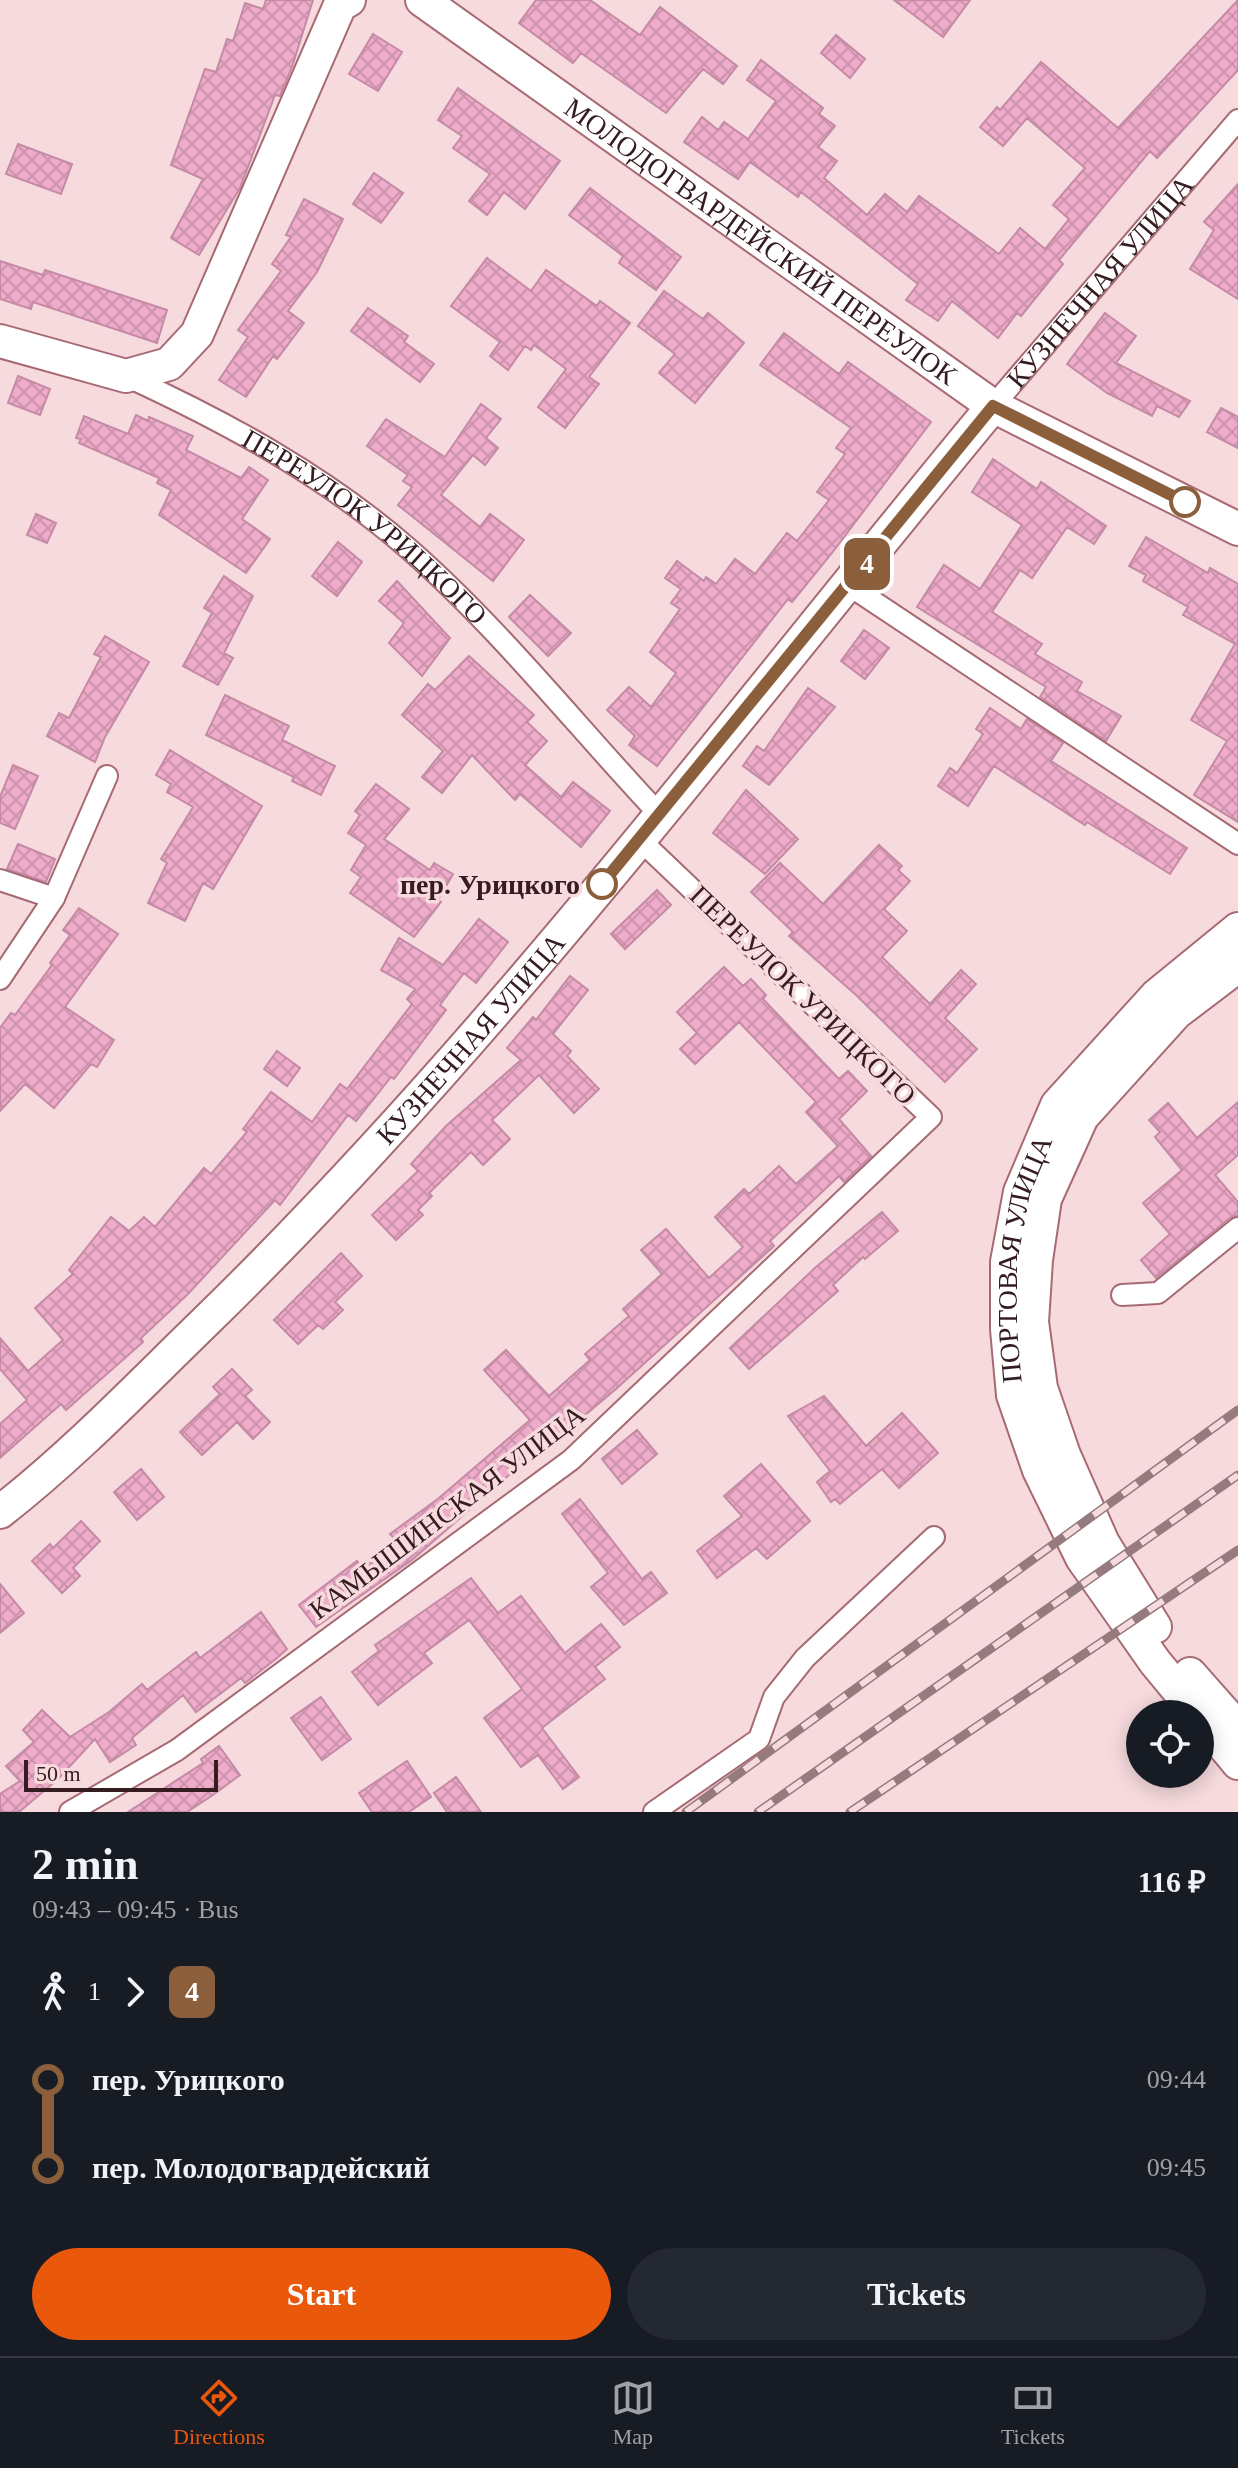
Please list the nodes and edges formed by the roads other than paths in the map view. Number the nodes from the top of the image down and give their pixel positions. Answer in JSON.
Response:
{"nodes":[{"id":1,"x":349,"y":0,"type":"edge"},
{"id":2,"x":422,"y":0,"type":"edge"},
{"id":3,"x":1238,"y":120,"type":"edge"},
{"id":4,"x":0,"y":341,"type":"edge"},
{"id":5,"x":126,"y":376,"type":"junction"},
{"id":6,"x":993,"y":406,"type":"junction"},
{"id":7,"x":1238,"y":529,"type":"edge"},
{"id":8,"x":850,"y":586,"type":"junction"},
{"id":9,"x":107,"y":776,"type":"dead end"},
{"id":10,"x":660,"y":815,"type":"junction"},
{"id":11,"x":639,"y":839,"type":"junction"},
{"id":12,"x":1238,"y":844,"type":"edge"},
{"id":13,"x":0,"y":880,"type":"edge"},
{"id":14,"x":54,"y":898,"type":"junction"},
{"id":15,"x":1238,"y":929,"type":"edge"},
{"id":16,"x":1238,"y":966,"type":"edge"},
{"id":17,"x":0,"y":979,"type":"edge"},
{"id":18,"x":931,"y":1117,"type":"joint"},
{"id":19,"x":1238,"y":1228,"type":"edge"},
{"id":20,"x":1122,"y":1295,"type":"dead end"},
{"id":21,"x":0,"y":1512,"type":"edge"},
{"id":22,"x":934,"y":1537,"type":"dead end"},
{"id":23,"x":1187,"y":1700,"type":"edge"},
{"id":24,"x":1238,"y":1728,"type":"edge"},
{"id":25,"x":1214,"y":1733,"type":"edge"},
{"id":26,"x":1238,"y":1763,"type":"edge"},
{"id":27,"x":70,"y":1812,"type":"edge"},
{"id":28,"x":654,"y":1812,"type":"edge"}],
"edges":[{"from":1,"to":5,"type":"main road"},
{"from":2,"to":6,"type":"main road","name":"МОЛОДОГВАРДЕЙСКИЙ ПЕРЕУЛОК"},
{"from":3,"to":6,"type":"street","name":"КУЗНЕЧНАЯ УЛИЦА"},
{"from":4,"to":5,"type":"main road","name":"ПЕРЕУЛОК УРИЦКОГО"},
{"from":5,"to":10,"type":"street","name":"ПЕРЕУЛОК УРИЦКОГО"},
{"from":6,"to":7,"type":"main road","name":"МОЛОДОГВАРДЕЙСКИЙ ПЕРЕУЛОК"},
{"from":6,"to":8,"type":"main road","name":"КУЗНЕЧНАЯ УЛИЦА"},
{"from":8,"to":10,"type":"main road","name":"КУЗНЕЧНАЯ УЛИЦА"},
{"from":8,"to":12,"type":"street"},
{"from":9,"to":14,"type":"street"},
{"from":10,"to":11,"type":"main road","name":"КУЗНЕЧНАЯ УЛИЦА"},
{"from":11,"to":18,"type":"street","name":"ПЕРЕУЛОК УРИЦКОГО"},
{"from":11,"to":21,"type":"main road","name":"КУЗНЕЧНАЯ УЛИЦА"},
{"from":13,"to":14,"type":"street"},
{"from":14,"to":17,"type":"street"},
{"from":15,"to":23,"type":"main road","name":"ПОРТОВАЯ УЛИЦА"},
{"from":16,"to":24,"type":"main road","name":"ПОРТОВАЯ УЛИЦА"},
{"from":18,"to":27,"type":"street","name":"КАМЫШИНСКАЯ УЛИЦА"},
{"from":19,"to":20,"type":"street"},
{"from":22,"to":28,"type":"street"},
{"from":25,"to":26,"type":"main road","name":"ПОРТОВАЯ УЛИЦА"}]}
